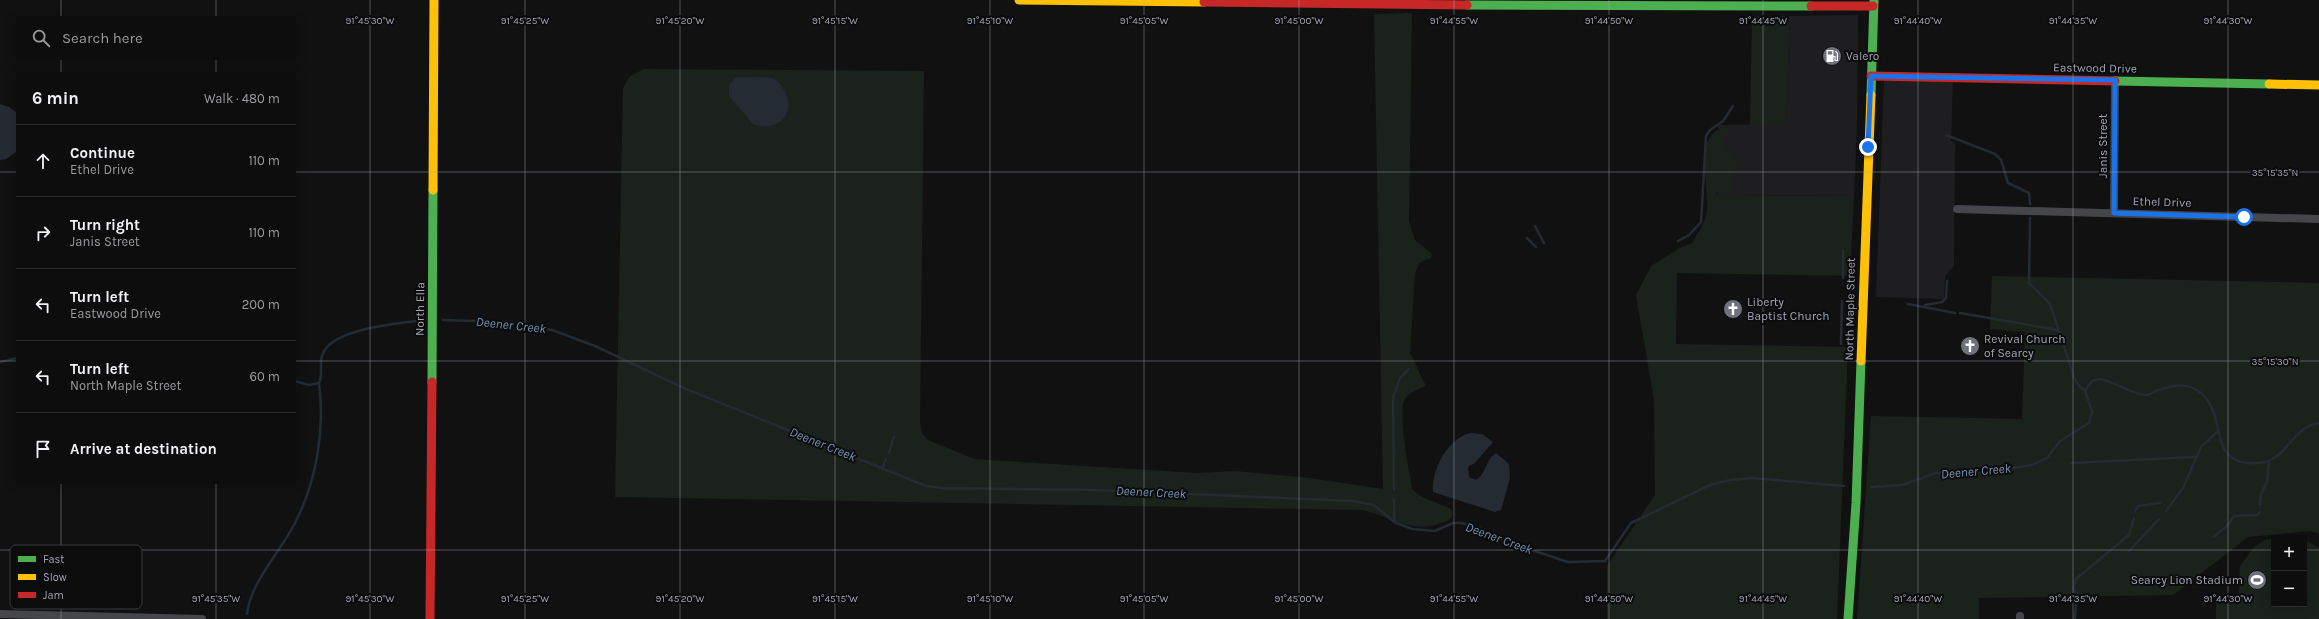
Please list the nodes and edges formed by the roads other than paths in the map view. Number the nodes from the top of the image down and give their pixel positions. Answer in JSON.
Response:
{"nodes":[{"id":1,"x":434,"y":0,"type":"edge"},
{"id":2,"x":1019,"y":0,"type":"edge"},
{"id":3,"x":1136,"y":1,"type":"edge"},
{"id":4,"x":1487,"y":2,"type":"edge"},
{"id":5,"x":1874,"y":3,"type":"edge"},
{"id":6,"x":1871,"y":76,"type":"junction"},
{"id":7,"x":2115,"y":80,"type":"junction"},
{"id":8,"x":2319,"y":85,"type":"edge"},
{"id":9,"x":1956,"y":209,"type":"dead end"},
{"id":10,"x":2114,"y":213,"type":"junction"},
{"id":11,"x":2319,"y":219,"type":"edge"},
{"id":12,"x":0,"y":614,"type":"edge"},
{"id":13,"x":202,"y":619,"type":"edge"},
{"id":14,"x":430,"y":619,"type":"edge"},
{"id":15,"x":1848,"y":619,"type":"edge"}],
"edges":[{"from":1,"to":14,"type":"street","name":"North Ella"},
{"from":2,"to":3,"type":"street"},
{"from":3,"to":4,"type":"street"},
{"from":4,"to":5,"type":"street"},
{"from":5,"to":6,"type":"street","name":"North Maple Street"},
{"from":6,"to":7,"type":"street","name":"Eastwood Drive"},
{"from":6,"to":15,"type":"street","name":"North Maple Street"},
{"from":7,"to":8,"type":"street","name":"Eastwood Drive"},
{"from":7,"to":10,"type":"street","name":"Janis Street"},
{"from":9,"to":10,"type":"street","name":"Ethel Drive"},
{"from":10,"to":11,"type":"street","name":"Ethel Drive"},
{"from":12,"to":13,"type":"street"}]}
